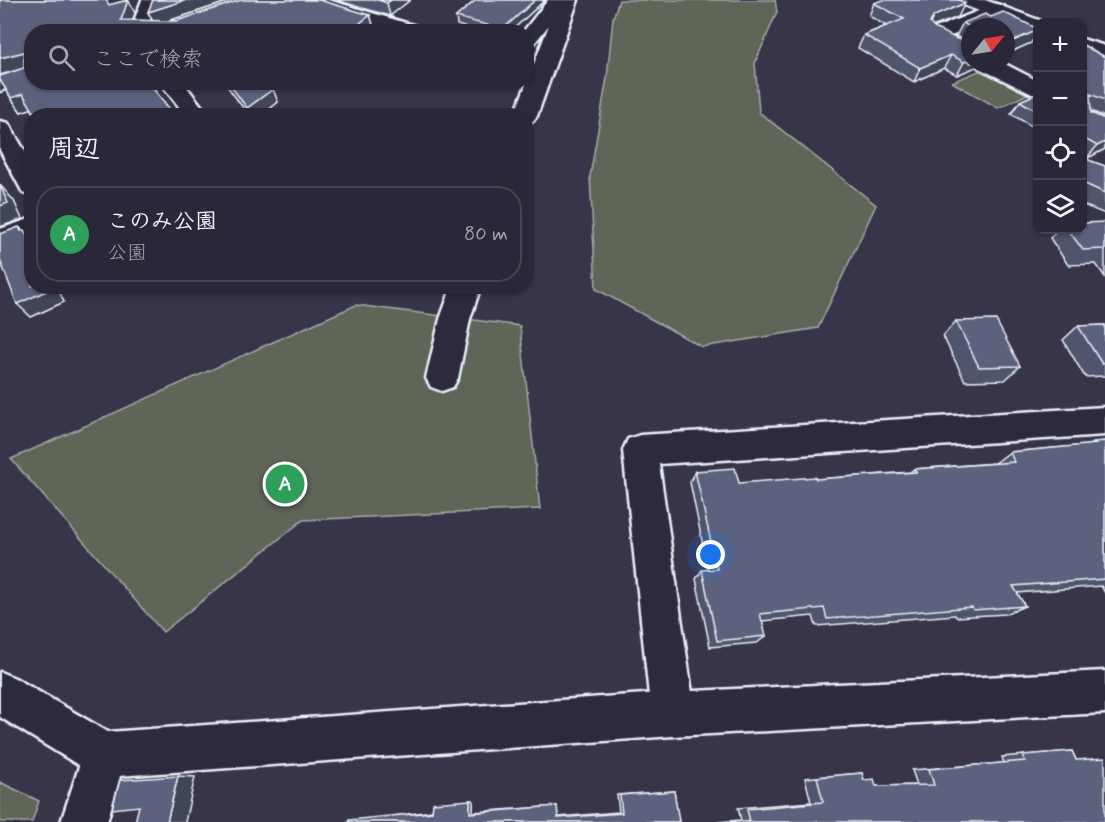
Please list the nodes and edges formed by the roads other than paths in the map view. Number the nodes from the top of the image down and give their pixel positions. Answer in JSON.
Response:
{"nodes":[{"id":1,"x":152,"y":0,"type":"edge"},
{"id":2,"x":307,"y":0,"type":"edge"},
{"id":3,"x":558,"y":0,"type":"edge"},
{"id":4,"x":568,"y":0,"type":"edge"},
{"id":5,"x":968,"y":0,"type":"edge"},
{"id":6,"x":996,"y":10,"type":"junction"},
{"id":7,"x":976,"y":18,"type":"edge"},
{"id":8,"x":143,"y":24,"type":"edge"},
{"id":9,"x":390,"y":24,"type":"edge"},
{"id":10,"x":961,"y":24,"type":"edge"},
{"id":11,"x":1033,"y":25,"type":"edge"},
{"id":12,"x":534,"y":31,"type":"edge"},
{"id":13,"x":1087,"y":47,"type":"edge"},
{"id":14,"x":961,"y":49,"type":"edge"},
{"id":15,"x":1105,"y":54,"type":"edge"},
{"id":16,"x":1004,"y":72,"type":"edge"},
{"id":17,"x":24,"y":76,"type":"edge"},
{"id":18,"x":0,"y":84,"type":"edge"},
{"id":19,"x":1033,"y":87,"type":"edge"},
{"id":20,"x":177,"y":90,"type":"edge"},
{"id":21,"x":192,"y":108,"type":"edge"},
{"id":22,"x":528,"y":108,"type":"edge"},
{"id":23,"x":0,"y":128,"type":"edge"},
{"id":24,"x":24,"y":172,"type":"edge"},
{"id":25,"x":24,"y":230,"type":"edge"},
{"id":26,"x":0,"y":240,"type":"edge"},
{"id":27,"x":463,"y":294,"type":"edge"},
{"id":28,"x":442,"y":378,"type":"dead end"},
{"id":29,"x":1105,"y":421,"type":"edge"},
{"id":30,"x":1105,"y":692,"type":"edge"},
{"id":31,"x":0,"y":693,"type":"edge"},
{"id":32,"x":673,"y":714,"type":"junction"},
{"id":33,"x":104,"y":755,"type":"junction"},
{"id":34,"x":84,"y":822,"type":"edge"}],
"edges":[{"from":1,"to":8,"type":"street"},
{"from":2,"to":9,"type":"street"},
{"from":3,"to":12,"type":"street"},
{"from":4,"to":22,"type":"street"},
{"from":5,"to":6,"type":"street"},
{"from":6,"to":7,"type":"street"},
{"from":6,"to":11,"type":"street"},
{"from":10,"to":14,"type":"street"},
{"from":13,"to":15,"type":"street"},
{"from":16,"to":19,"type":"street"},
{"from":17,"to":18,"type":"street"},
{"from":20,"to":21,"type":"street"},
{"from":23,"to":24,"type":"street"},
{"from":25,"to":26,"type":"street"},
{"from":27,"to":28,"type":"street"},
{"from":29,"to":32,"type":"street"},
{"from":30,"to":32,"type":"street"},
{"from":31,"to":33,"type":"street"},
{"from":32,"to":33,"type":"street"},
{"from":33,"to":34,"type":"street"}]}
